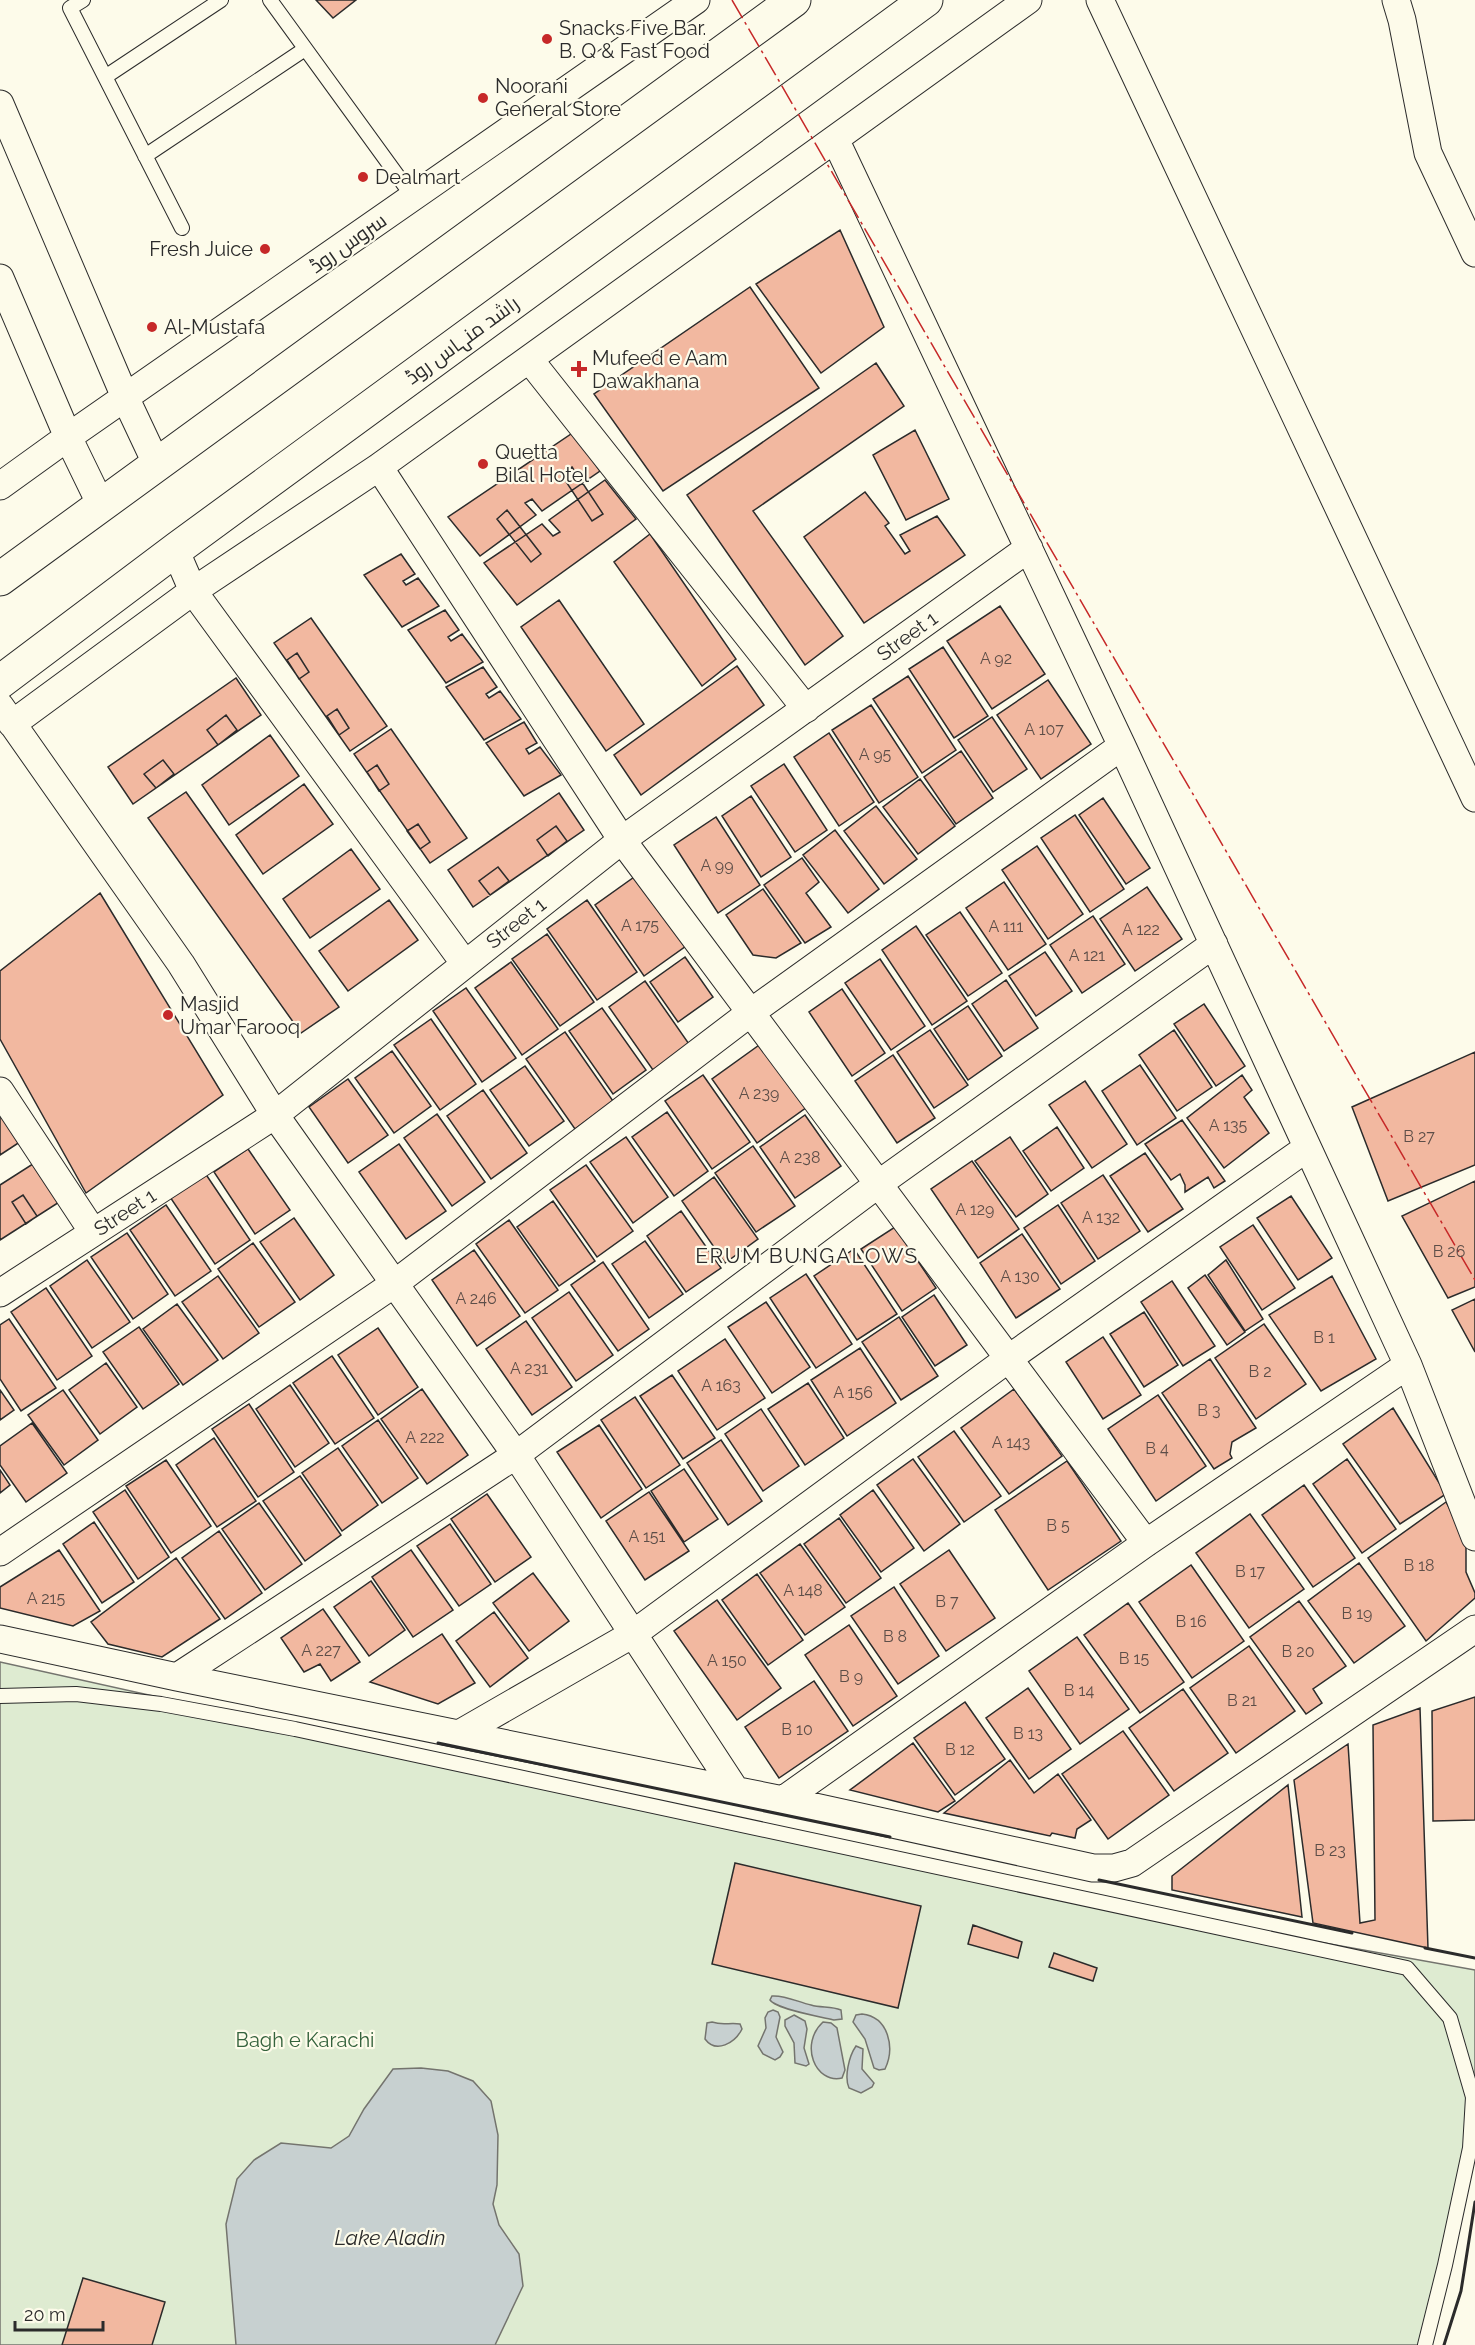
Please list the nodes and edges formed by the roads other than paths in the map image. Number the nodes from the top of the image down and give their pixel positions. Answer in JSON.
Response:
{"nodes":[{"id":1,"x":83,"y":0,"type":"edge"},
{"id":2,"x":221,"y":0,"type":"edge"},
{"id":3,"x":270,"y":0,"type":"edge"},
{"id":4,"x":696,"y":0,"type":"edge"},
{"id":5,"x":794,"y":0,"type":"edge"},
{"id":6,"x":926,"y":0,"type":"edge"},
{"id":7,"x":1028,"y":0,"type":"edge"},
{"id":8,"x":1100,"y":0,"type":"edge"},
{"id":9,"x":1396,"y":0,"type":"edge"},
{"id":10,"x":305,"y":49,"type":"junction"},
{"id":11,"x":105,"y":77,"type":"junction"},
{"id":12,"x":0,"y":104,"type":"edge"},
{"id":13,"x":835,"y":139,"type":"junction"},
{"id":14,"x":145,"y":156,"type":"junction"},
{"id":15,"x":413,"y":197,"type":"junction"},
{"id":16,"x":182,"y":228,"type":"dead end"},
{"id":17,"x":1475,"y":253,"type":"edge"},
{"id":18,"x":0,"y":278,"type":"edge"},
{"id":19,"x":529,"y":359,"type":"junction"},
{"id":20,"x":125,"y":397,"type":"junction"},
{"id":21,"x":68,"y":437,"type":"junction"},
{"id":22,"x":157,"y":465,"type":"junction"},
{"id":23,"x":379,"y":467,"type":"junction"},
{"id":24,"x":0,"y":486,"type":"edge"},
{"id":25,"x":101,"y":505,"type":"junction"},
{"id":26,"x":178,"y":548,"type":"junction"},
{"id":27,"x":1029,"y":548,"type":"junction"},
{"id":28,"x":0,"y":579,"type":"edge"},
{"id":29,"x":193,"y":591,"type":"junction"},
{"id":30,"x":0,"y":682,"type":"edge"},
{"id":31,"x":806,"y":709,"type":"junction"},
{"id":32,"x":6,"y":715,"type":"edge"},
{"id":33,"x":1122,"y":746,"type":"junction"},
{"id":34,"x":1475,"y":798,"type":"edge"},
{"id":35,"x":622,"y":840,"type":"junction"},
{"id":36,"x":1214,"y":944,"type":"junction"},
{"id":37,"x":465,"y":964,"type":"junction"},
{"id":38,"x":750,"y":1013,"type":"junction"},
{"id":39,"x":0,"y":1091,"type":"edge"},
{"id":40,"x":275,"y":1115,"type":"junction"},
{"id":41,"x":1307,"y":1148,"type":"junction"},
{"id":42,"x":877,"y":1185,"type":"junction"},
{"id":43,"x":93,"y":1233,"type":"junction"},
{"id":44,"x":394,"y":1284,"type":"junction"},
{"id":45,"x":0,"y":1293,"type":"edge"},
{"id":46,"x":1008,"y":1359,"type":"junction"},
{"id":47,"x":1408,"y":1365,"type":"junction"},
{"id":48,"x":516,"y":1455,"type":"junction"},
{"id":49,"x":1475,"y":1537,"type":"edge"},
{"id":50,"x":1146,"y":1543,"type":"junction"},
{"id":51,"x":0,"y":1552,"type":"edge"},
{"id":52,"x":1475,"y":1629,"type":"edge"},
{"id":53,"x":633,"y":1634,"type":"junction"},
{"id":54,"x":0,"y":1639,"type":"edge"},
{"id":55,"x":177,"y":1677,"type":"junction"},
{"id":56,"x":0,"y":1695,"type":"edge"},
{"id":57,"x":459,"y":1734,"type":"junction"},
{"id":58,"x":736,"y":1791,"type":"junction"},
{"id":59,"x":783,"y":1800,"type":"junction"},
{"id":60,"x":1425,"y":2345,"type":"edge"}],
"edges":[{"from":1,"to":11,"type":"lane"},
{"from":2,"to":11,"type":"lane"},
{"from":3,"to":10,"type":"lane"},
{"from":4,"to":15,"type":"street","name":"سروس روڈ"},
{"from":5,"to":22,"type":"main road"},
{"from":6,"to":26,"type":"main road","name":"راشد منہاس روڈ"},
{"from":7,"to":13,"type":"street"},
{"from":8,"to":34,"type":"street"},
{"from":9,"to":17,"type":"street"},
{"from":10,"to":14,"type":"lane"},
{"from":10,"to":15,"type":"lane"},
{"from":11,"to":14,"type":"lane"},
{"from":12,"to":20,"type":"street"},
{"from":13,"to":19,"type":"street"},
{"from":13,"to":27,"type":"street"},
{"from":14,"to":16,"type":"lane"},
{"from":15,"to":20,"type":"street","name":"سروس روڈ"},
{"from":18,"to":21,"type":"street"},
{"from":19,"to":23,"type":"street"},
{"from":19,"to":31,"type":"street"},
{"from":20,"to":21,"type":"street","name":"سروس روڈ"},
{"from":20,"to":22,"type":"street"},
{"from":21,"to":24,"type":"street","name":"سروس روڈ"},
{"from":21,"to":25,"type":"street"},
{"from":22,"to":25,"type":"main road"},
{"from":23,"to":29,"type":"street"},
{"from":23,"to":35,"type":"street"},
{"from":25,"to":28,"type":"main road"},
{"from":26,"to":29,"type":"street"},
{"from":26,"to":30,"type":"main road","name":"راشد منہاس روڈ"},
{"from":27,"to":31,"type":"street","name":"Street 1"},
{"from":27,"to":33,"type":"street"},
{"from":29,"to":32,"type":"street"},
{"from":29,"to":37,"type":"street"},
{"from":31,"to":35,"type":"street","name":"Street 1"},
{"from":32,"to":40,"type":"street"},
{"from":33,"to":36,"type":"street"},
{"from":33,"to":38,"type":"street"},
{"from":35,"to":37,"type":"street","name":"Street 1"},
{"from":35,"to":38,"type":"street"},
{"from":36,"to":41,"type":"street"},
{"from":36,"to":42,"type":"street"},
{"from":37,"to":40,"type":"street","name":"Street 1"},
{"from":38,"to":42,"type":"street"},
{"from":38,"to":44,"type":"street"},
{"from":39,"to":43,"type":"street"},
{"from":40,"to":43,"type":"street","name":"Street 1"},
{"from":40,"to":44,"type":"street"},
{"from":41,"to":46,"type":"street"},
{"from":41,"to":47,"type":"street"},
{"from":42,"to":46,"type":"street"},
{"from":42,"to":48,"type":"street"},
{"from":43,"to":45,"type":"street","name":"Street 1"},
{"from":44,"to":48,"type":"street"},
{"from":44,"to":51,"type":"street"},
{"from":46,"to":50,"type":"street"},
{"from":46,"to":53,"type":"street"},
{"from":47,"to":49,"type":"street"},
{"from":47,"to":50,"type":"street"},
{"from":48,"to":53,"type":"street"},
{"from":48,"to":55,"type":"street"},
{"from":50,"to":59,"type":"street"},
{"from":52,"to":59,"type":"street"},
{"from":53,"to":57,"type":"street"},
{"from":53,"to":58,"type":"street"},
{"from":54,"to":55,"type":"street"},
{"from":55,"to":57,"type":"street"},
{"from":56,"to":60,"type":"lane"},
{"from":57,"to":58,"type":"street"},
{"from":58,"to":59,"type":"street"}]}
